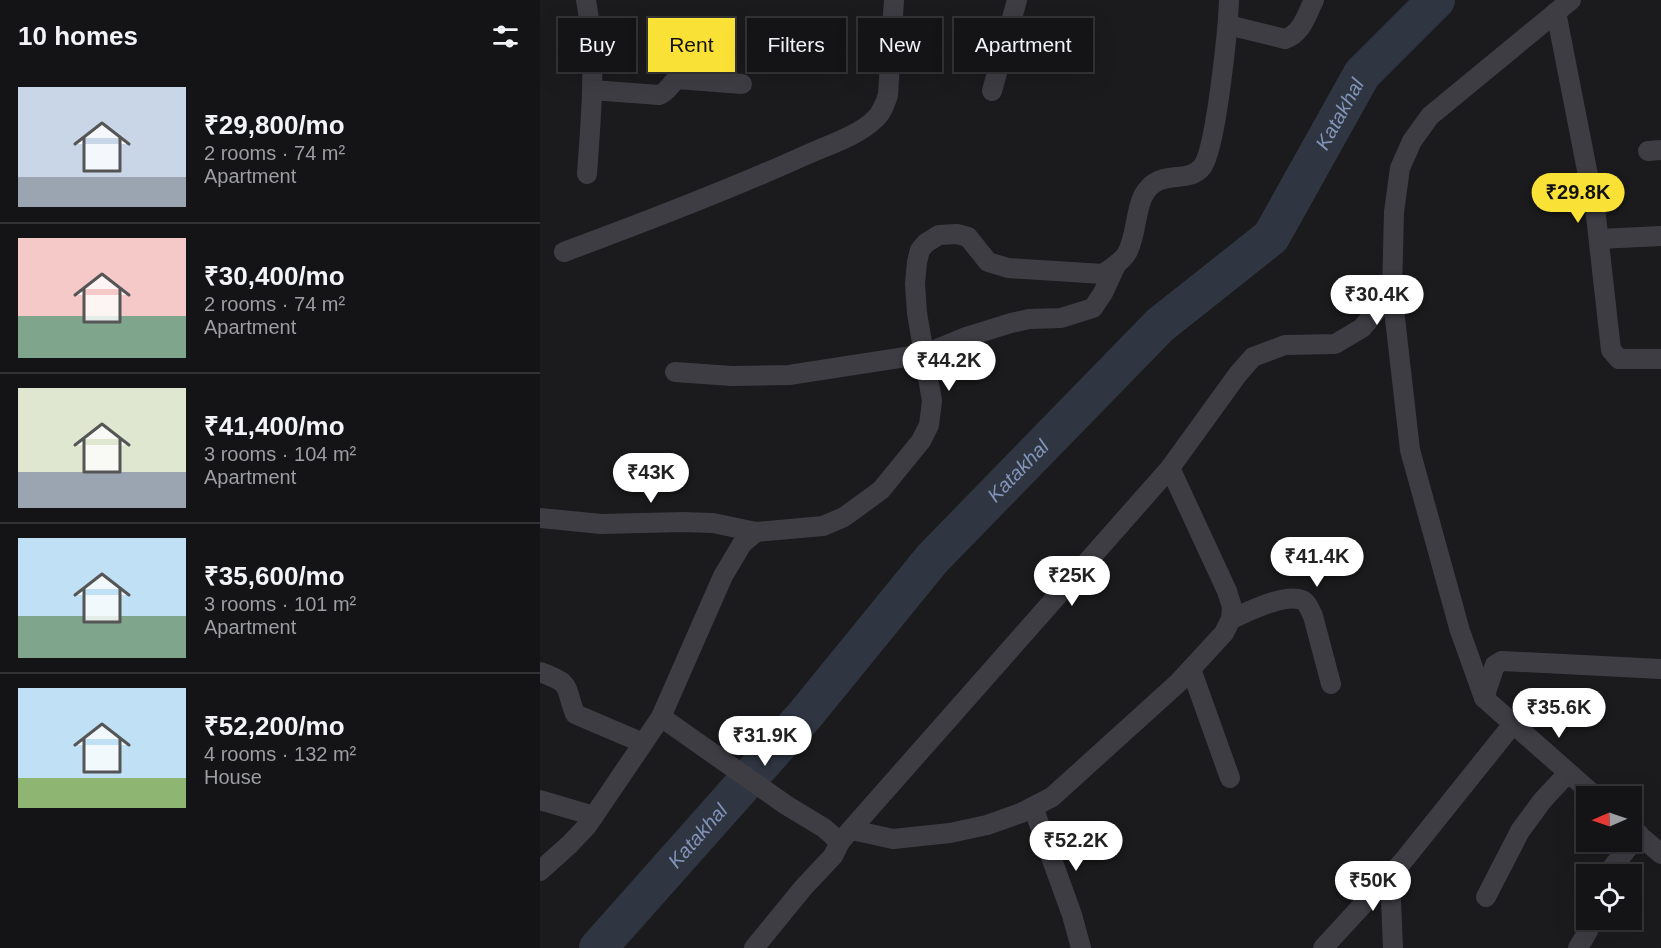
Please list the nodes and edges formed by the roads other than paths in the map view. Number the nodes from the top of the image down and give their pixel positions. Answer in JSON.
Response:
{"nodes":[{"id":1,"x":586,"y":0,"type":"edge"},
{"id":2,"x":894,"y":0,"type":"edge"},
{"id":3,"x":1017,"y":0,"type":"edge"},
{"id":4,"x":1229,"y":0,"type":"edge"},
{"id":5,"x":1314,"y":0,"type":"edge"},
{"id":6,"x":1564,"y":6,"type":"edge"},
{"id":7,"x":1228,"y":25,"type":"junction"},
{"id":8,"x":742,"y":84,"type":"dead end"},
{"id":9,"x":592,"y":90,"type":"junction"},
{"id":10,"x":992,"y":91,"type":"dead end"},
{"id":11,"x":587,"y":174,"type":"dead end"},
{"id":12,"x":1661,"y":236,"type":"edge"},
{"id":13,"x":1599,"y":239,"type":"junction"},
{"id":14,"x":564,"y":252,"type":"dead end"},
{"id":15,"x":1116,"y":265,"type":"junction"},
{"id":16,"x":1392,"y":291,"type":"junction"},
{"id":17,"x":925,"y":354,"type":"junction"},
{"id":18,"x":1661,"y":359,"type":"edge"},
{"id":19,"x":675,"y":372,"type":"dead end"},
{"id":20,"x":1170,"y":468,"type":"junction"},
{"id":21,"x":540,"y":518,"type":"edge"},
{"id":22,"x":756,"y":532,"type":"junction"},
{"id":23,"x":1231,"y":619,"type":"junction"},
{"id":24,"x":1191,"y":669,"type":"junction"},
{"id":25,"x":1661,"y":669,"type":"edge"},
{"id":26,"x":540,"y":672,"type":"edge"},
{"id":27,"x":1331,"y":684,"type":"dead end"},
{"id":28,"x":1484,"y":698,"type":"junction"},
{"id":29,"x":661,"y":717,"type":"junction"},
{"id":30,"x":1513,"y":724,"type":"junction"},
{"id":31,"x":643,"y":743,"type":"junction"},
{"id":32,"x":1568,"y":772,"type":"junction"},
{"id":33,"x":1230,"y":778,"type":"dead end"},
{"id":34,"x":1584,"y":786,"type":"edge"},
{"id":35,"x":540,"y":800,"type":"edge"},
{"id":36,"x":1033,"y":807,"type":"junction"},
{"id":37,"x":594,"y":816,"type":"junction"},
{"id":38,"x":846,"y":836,"type":"junction"},
{"id":39,"x":1642,"y":837,"type":"edge"},
{"id":40,"x":1661,"y":854,"type":"edge"},
{"id":41,"x":540,"y":871,"type":"edge"},
{"id":42,"x":1390,"y":876,"type":"junction"},
{"id":43,"x":1486,"y":897,"type":"dead end"},
{"id":44,"x":1588,"y":930,"type":"edge"},
{"id":45,"x":754,"y":948,"type":"edge"},
{"id":46,"x":1081,"y":948,"type":"edge"},
{"id":47,"x":1323,"y":948,"type":"edge"},
{"id":48,"x":1393,"y":948,"type":"edge"},
{"id":49,"x":1578,"y":948,"type":"edge"}],
"edges":[{"from":1,"to":9,"type":"street"},
{"from":2,"to":14,"type":"street"},
{"from":3,"to":10,"type":"street"},
{"from":4,"to":7,"type":"street"},
{"from":5,"to":7,"type":"street"},
{"from":6,"to":13,"type":"street"},
{"from":6,"to":16,"type":"street"},
{"from":7,"to":15,"type":"street"},
{"from":8,"to":9,"type":"street"},
{"from":9,"to":11,"type":"street"},
{"from":12,"to":13,"type":"street"},
{"from":13,"to":18,"type":"street"},
{"from":15,"to":17,"type":"street"},
{"from":15,"to":17,"type":"street"},
{"from":16,"to":20,"type":"street"},
{"from":16,"to":28,"type":"street"},
{"from":17,"to":19,"type":"street"},
{"from":17,"to":22,"type":"street"},
{"from":20,"to":23,"type":"street"},
{"from":20,"to":38,"type":"street"},
{"from":21,"to":22,"type":"street"},
{"from":22,"to":29,"type":"street"},
{"from":23,"to":24,"type":"street"},
{"from":23,"to":27,"type":"street"},
{"from":24,"to":33,"type":"street"},
{"from":24,"to":36,"type":"street"},
{"from":25,"to":28,"type":"street"},
{"from":26,"to":31,"type":"street"},
{"from":28,"to":30,"type":"street"},
{"from":29,"to":31,"type":"street"},
{"from":29,"to":38,"type":"street"},
{"from":30,"to":32,"type":"street"},
{"from":30,"to":42,"type":"street"},
{"from":31,"to":37,"type":"street"},
{"from":32,"to":34,"type":"street"},
{"from":32,"to":43,"type":"street"},
{"from":35,"to":37,"type":"street"},
{"from":36,"to":38,"type":"street"},
{"from":36,"to":46,"type":"street"},
{"from":37,"to":41,"type":"street"},
{"from":38,"to":45,"type":"street"},
{"from":39,"to":40,"type":"street"},
{"from":42,"to":47,"type":"street"},
{"from":42,"to":48,"type":"street"},
{"from":44,"to":49,"type":"street"}]}
